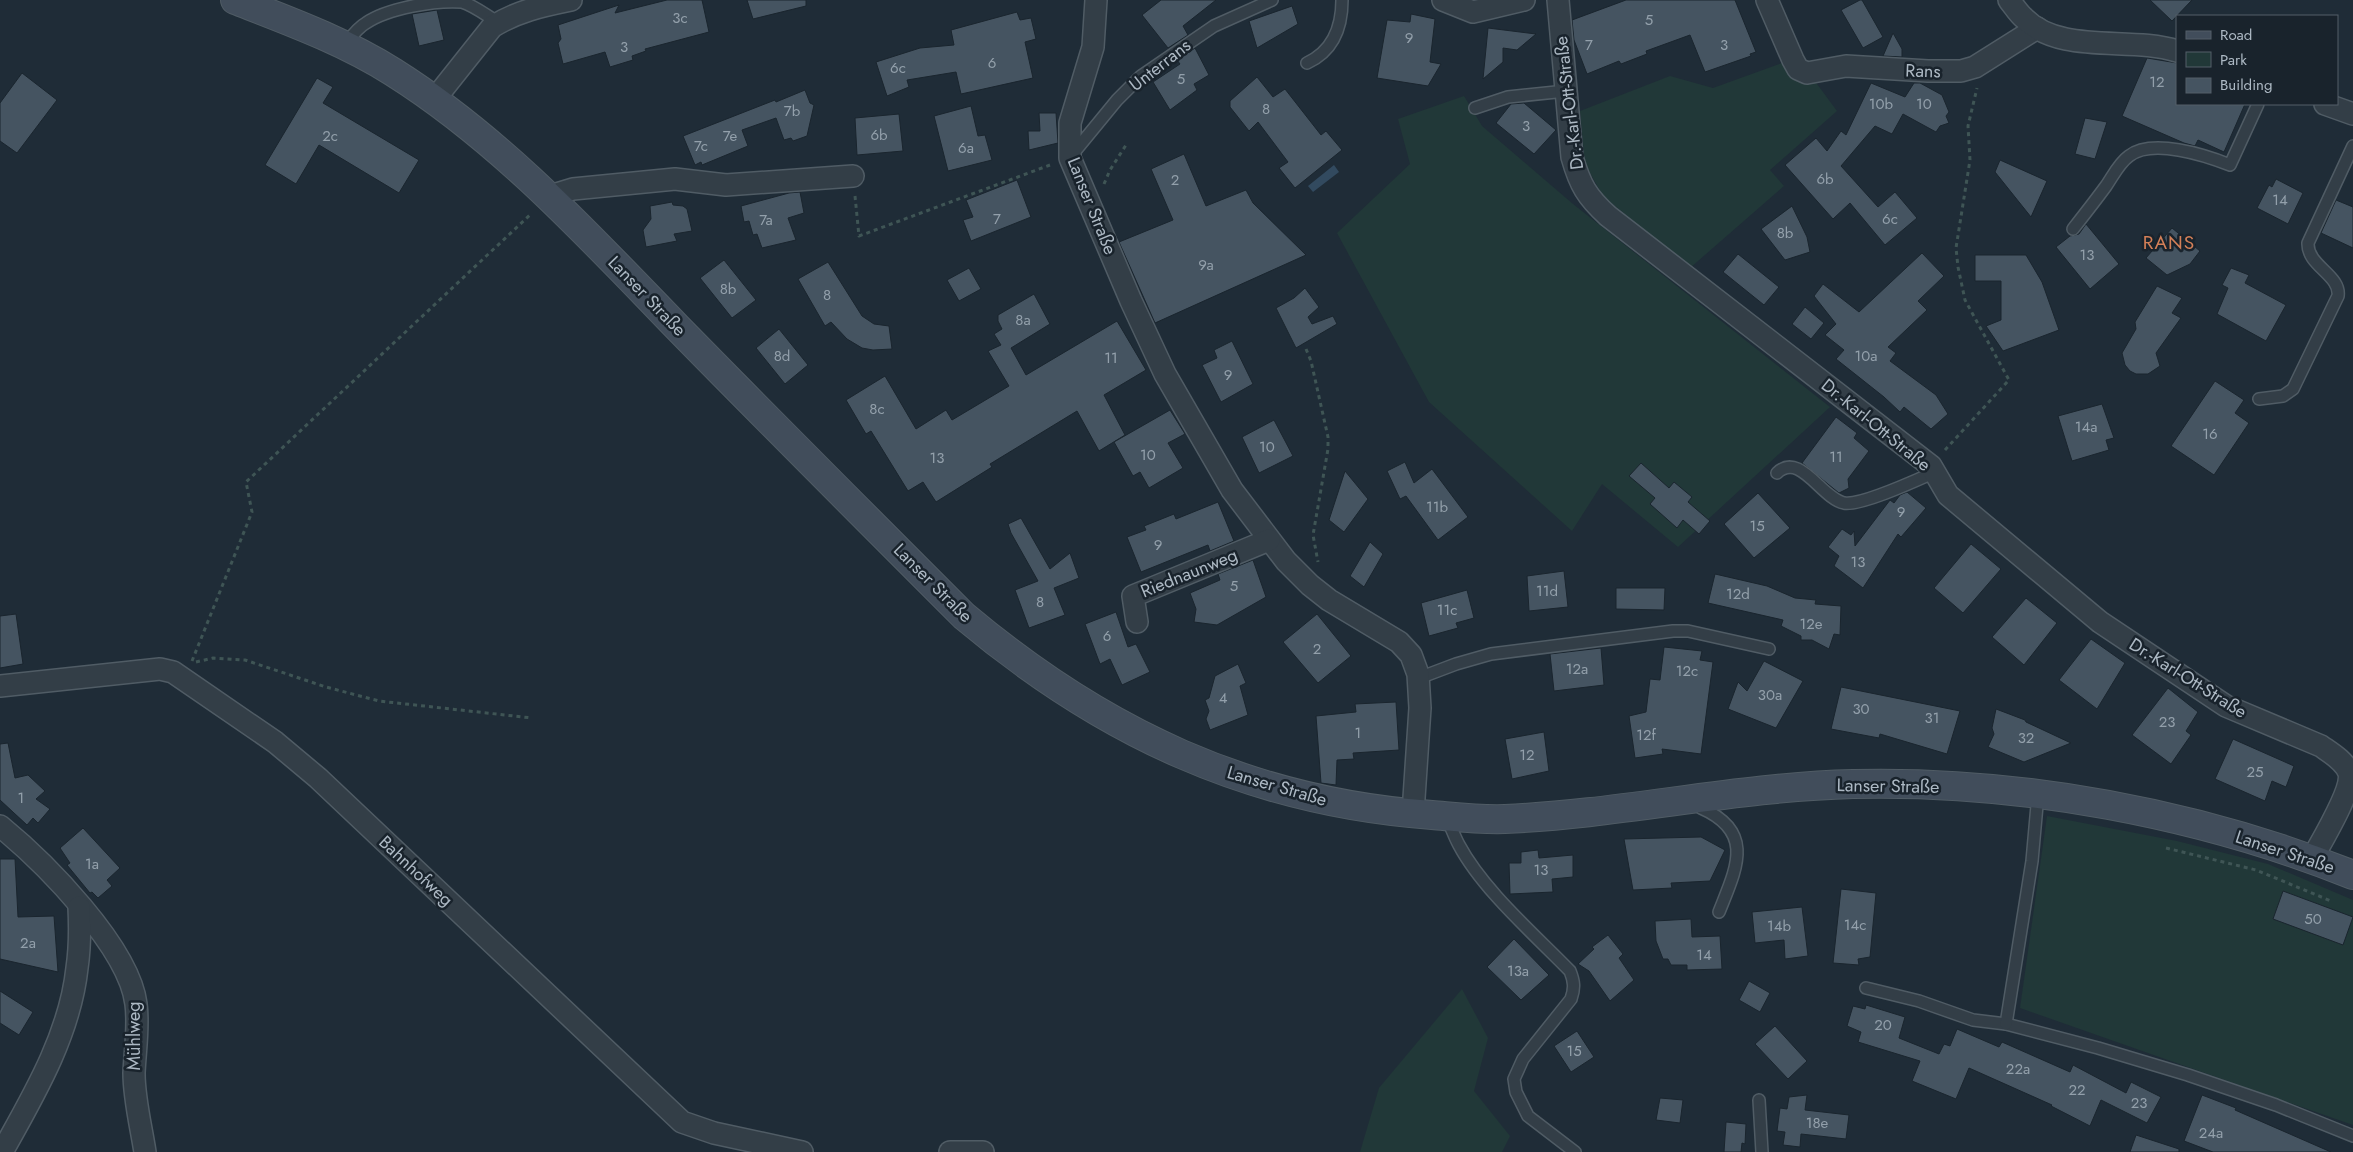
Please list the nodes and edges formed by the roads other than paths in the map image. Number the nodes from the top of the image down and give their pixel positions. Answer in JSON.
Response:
{"nodes":[{"id":1,"x":234,"y":0,"type":"edge"},
{"id":2,"x":571,"y":0,"type":"edge"},
{"id":3,"x":1096,"y":0,"type":"edge"},
{"id":4,"x":1272,"y":0,"type":"edge"},
{"id":5,"x":1342,"y":0,"type":"edge"},
{"id":6,"x":1443,"y":0,"type":"edge"},
{"id":7,"x":1524,"y":0,"type":"edge"},
{"id":8,"x":1558,"y":0,"type":"edge"},
{"id":9,"x":1767,"y":0,"type":"edge"},
{"id":10,"x":2009,"y":0,"type":"edge"},
{"id":11,"x":499,"y":23,"type":"junction"},
{"id":12,"x":2037,"y":28,"type":"junction"},
{"id":13,"x":345,"y":45,"type":"junction"},
{"id":14,"x":2176,"y":51,"type":"edge"},
{"id":15,"x":1307,"y":63,"type":"dead end"},
{"id":16,"x":1566,"y":90,"type":"junction"},
{"id":17,"x":434,"y":100,"type":"junction"},
{"id":18,"x":2258,"y":105,"type":"edge"},
{"id":19,"x":2328,"y":105,"type":"edge"},
{"id":20,"x":1475,"y":108,"type":"dead end"},
{"id":21,"x":2353,"y":114,"type":"edge"},
{"id":22,"x":2353,"y":146,"type":"edge"},
{"id":23,"x":1070,"y":158,"type":"junction"},
{"id":24,"x":853,"y":176,"type":"road end"},
{"id":25,"x":550,"y":196,"type":"junction"},
{"id":26,"x":2073,"y":229,"type":"dead end"},
{"id":27,"x":2260,"y":399,"type":"dead end"},
{"id":28,"x":1933,"y":469,"type":"junction"},
{"id":29,"x":1777,"y":473,"type":"dead end"},
{"id":30,"x":1269,"y":540,"type":"junction"},
{"id":31,"x":1137,"y":622,"type":"dead end"},
{"id":32,"x":1769,"y":649,"type":"dead end"},
{"id":33,"x":1419,"y":678,"type":"junction"},
{"id":34,"x":0,"y":686,"type":"edge"},
{"id":35,"x":2038,"y":794,"type":"junction"},
{"id":36,"x":1698,"y":798,"type":"junction"},
{"id":37,"x":1413,"y":813,"type":"junction"},
{"id":38,"x":1446,"y":816,"type":"junction"},
{"id":39,"x":0,"y":826,"type":"edge"},
{"id":40,"x":2312,"y":859,"type":"junction"},
{"id":41,"x":2353,"y":875,"type":"edge"},
{"id":42,"x":79,"y":907,"type":"junction"},
{"id":43,"x":1719,"y":912,"type":"dead end"},
{"id":44,"x":1866,"y":988,"type":"dead end"},
{"id":45,"x":2006,"y":1024,"type":"junction"},
{"id":46,"x":1759,"y":1100,"type":"dead end"},
{"id":47,"x":2353,"y":1136,"type":"edge"},
{"id":48,"x":2,"y":1152,"type":"edge"},
{"id":49,"x":145,"y":1152,"type":"edge"},
{"id":50,"x":802,"y":1152,"type":"edge"},
{"id":51,"x":950,"y":1152,"type":"edge"},
{"id":52,"x":983,"y":1152,"type":"edge"},
{"id":53,"x":1575,"y":1152,"type":"edge"},
{"id":54,"x":1762,"y":1152,"type":"edge"}],
"edges":[{"from":1,"to":13,"type":"main road","name":"Lanser Straße"},
{"from":2,"to":11,"type":"street"},
{"from":3,"to":23,"type":"street","name":"Lanser Straße"},
{"from":4,"to":23,"type":"lane","name":"Unterrans"},
{"from":5,"to":15,"type":"lane"},
{"from":6,"to":7,"type":"street"},
{"from":8,"to":16,"type":"street","name":"Dr.-Karl-Ott-Straße"},
{"from":9,"to":12,"type":"street","name":"Rans"},
{"from":10,"to":12,"type":"street"},
{"from":11,"to":13,"type":"lane"},
{"from":11,"to":17,"type":"street"},
{"from":12,"to":14,"type":"street"},
{"from":13,"to":17,"type":"main road","name":"Lanser Straße"},
{"from":16,"to":20,"type":"lane"},
{"from":16,"to":28,"type":"street","name":"Dr.-Karl-Ott-Straße"},
{"from":17,"to":25,"type":"main road","name":"Lanser Straße"},
{"from":18,"to":26,"type":"lane"},
{"from":19,"to":21,"type":"street"},
{"from":22,"to":27,"type":"lane"},
{"from":23,"to":30,"type":"street","name":"Lanser Straße"},
{"from":24,"to":25,"type":"street"},
{"from":25,"to":37,"type":"main road","name":"Lanser Straße"},
{"from":28,"to":29,"type":"lane"},
{"from":28,"to":40,"type":"street","name":"Dr.-Karl-Ott-Straße"},
{"from":30,"to":31,"type":"street","name":"Riednaunweg"},
{"from":30,"to":33,"type":"street","name":"Lanser Straße"},
{"from":32,"to":33,"type":"lane"},
{"from":33,"to":37,"type":"street","name":"Lanser Straße"},
{"from":34,"to":50,"type":"street","name":"Bahnhofweg"},
{"from":35,"to":36,"type":"main road","name":"Lanser Straße"},
{"from":35,"to":40,"type":"main road","name":"Lanser Straße"},
{"from":35,"to":45,"type":"lane"},
{"from":36,"to":38,"type":"main road","name":"Lanser Straße"},
{"from":36,"to":43,"type":"lane"},
{"from":37,"to":38,"type":"main road","name":"Lanser Straße"},
{"from":38,"to":53,"type":"lane"},
{"from":39,"to":42,"type":"street","name":"Mühlweg"},
{"from":40,"to":41,"type":"main road","name":"Lanser Straße"},
{"from":42,"to":48,"type":"street"},
{"from":42,"to":49,"type":"street","name":"Mühlweg"},
{"from":44,"to":45,"type":"lane"},
{"from":45,"to":47,"type":"lane"},
{"from":46,"to":54,"type":"lane"},
{"from":51,"to":52,"type":"street"}]}
